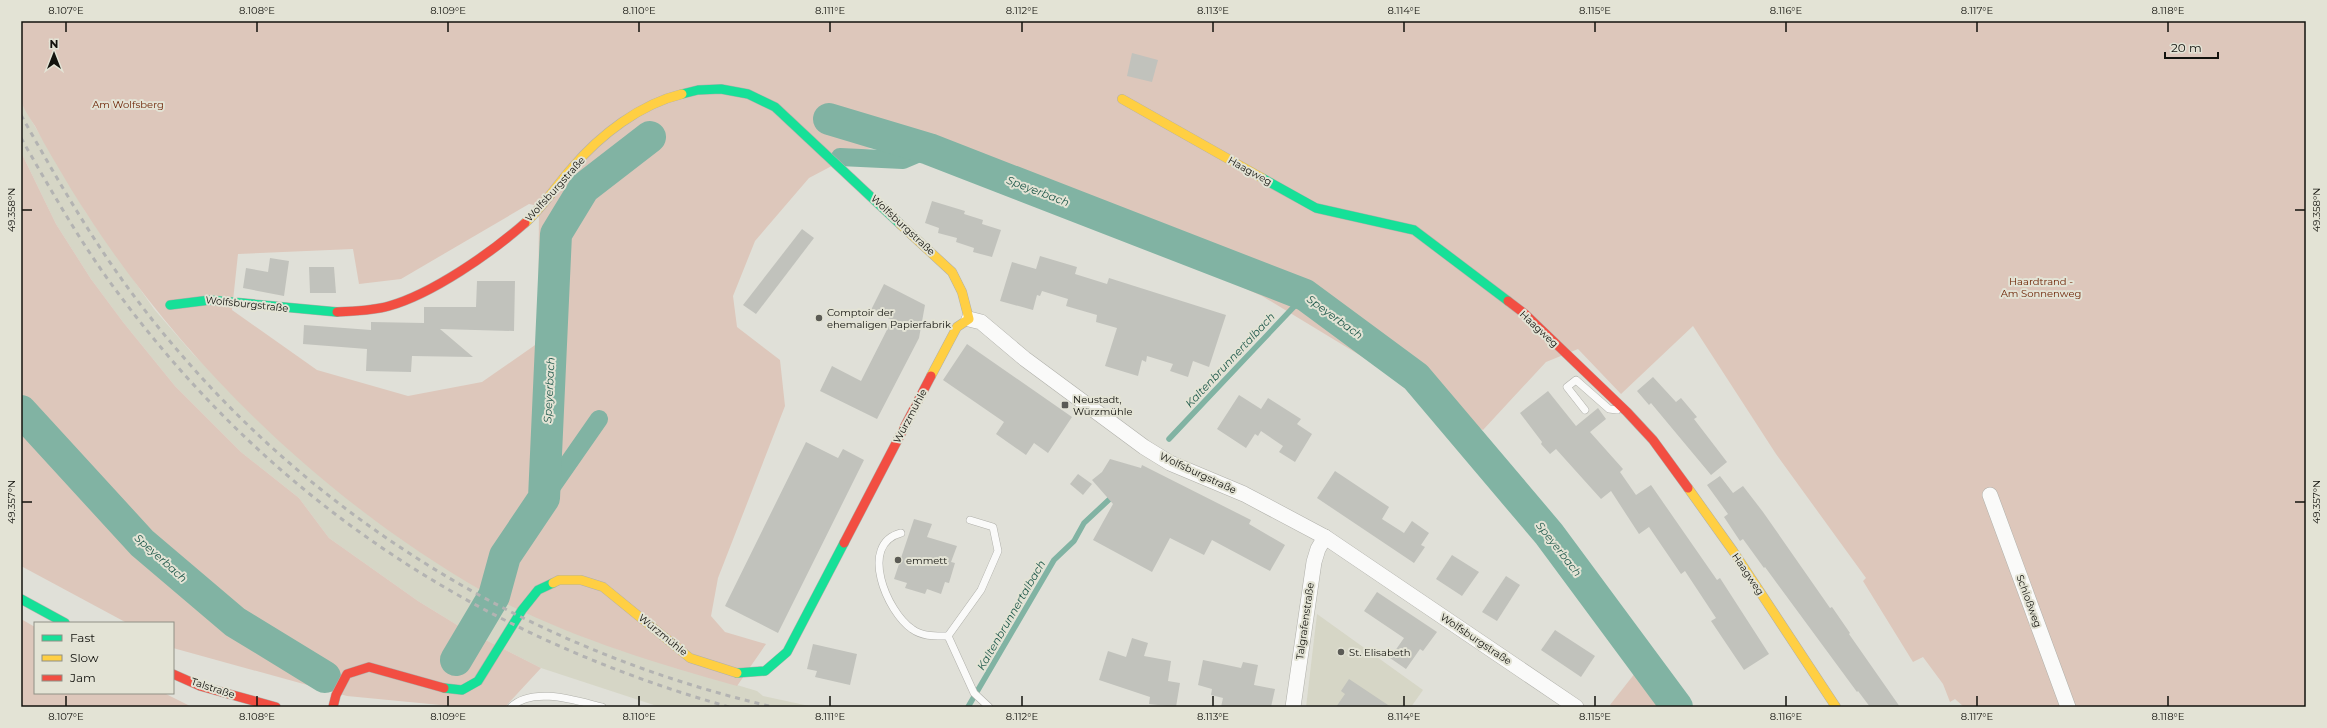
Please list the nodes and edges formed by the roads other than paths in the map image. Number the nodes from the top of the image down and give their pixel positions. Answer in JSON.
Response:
{"nodes":[{"id":1,"x":1122,"y":99,"type":"dead end"},
{"id":2,"x":170,"y":304,"type":"dead end"},
{"id":3,"x":969,"y":319,"type":"junction"},
{"id":4,"x":1585,"y":410,"type":"dead end"},
{"id":5,"x":1628,"y":412,"type":"junction"},
{"id":6,"x":1990,"y":495,"type":"dead end"},
{"id":7,"x":970,"y":520,"type":"dead end"},
{"id":8,"x":901,"y":533,"type":"dead end"},
{"id":9,"x":1325,"y":537,"type":"junction"},
{"id":10,"x":21,"y":599,"type":"edge"},
{"id":11,"x":63,"y":622,"type":"edge"},
{"id":12,"x":948,"y":636,"type":"junction"},
{"id":13,"x":174,"y":674,"type":"edge"},
{"id":14,"x":987,"y":705,"type":"edge"},
{"id":15,"x":276,"y":707,"type":"edge"},
{"id":16,"x":333,"y":707,"type":"edge"},
{"id":17,"x":511,"y":707,"type":"edge"},
{"id":18,"x":602,"y":707,"type":"edge"},
{"id":19,"x":1293,"y":707,"type":"edge"},
{"id":20,"x":1576,"y":707,"type":"edge"},
{"id":21,"x":1836,"y":707,"type":"edge"},
{"id":22,"x":2068,"y":707,"type":"edge"}],
"edges":[{"from":1,"to":5,"type":"street","name":"Haagweg"},
{"from":2,"to":3,"type":"street","name":"Wolfsburgstraße"},
{"from":3,"to":9,"type":"street","name":"Wolfsburgstraße"},
{"from":3,"to":16,"type":"street","name":"Würzmühle"},
{"from":4,"to":5,"type":"lane"},
{"from":5,"to":21,"type":"street","name":"Haagweg"},
{"from":6,"to":22,"type":"street","name":"Schloßweg"},
{"from":7,"to":12,"type":"lane"},
{"from":8,"to":12,"type":"lane"},
{"from":9,"to":19,"type":"street","name":"Talgrafenstraße"},
{"from":9,"to":20,"type":"street","name":"Wolfsburgstraße"},
{"from":10,"to":11,"type":"street"},
{"from":12,"to":14,"type":"lane"},
{"from":13,"to":15,"type":"street","name":"Talstraße"},
{"from":17,"to":18,"type":"lane"}]}
